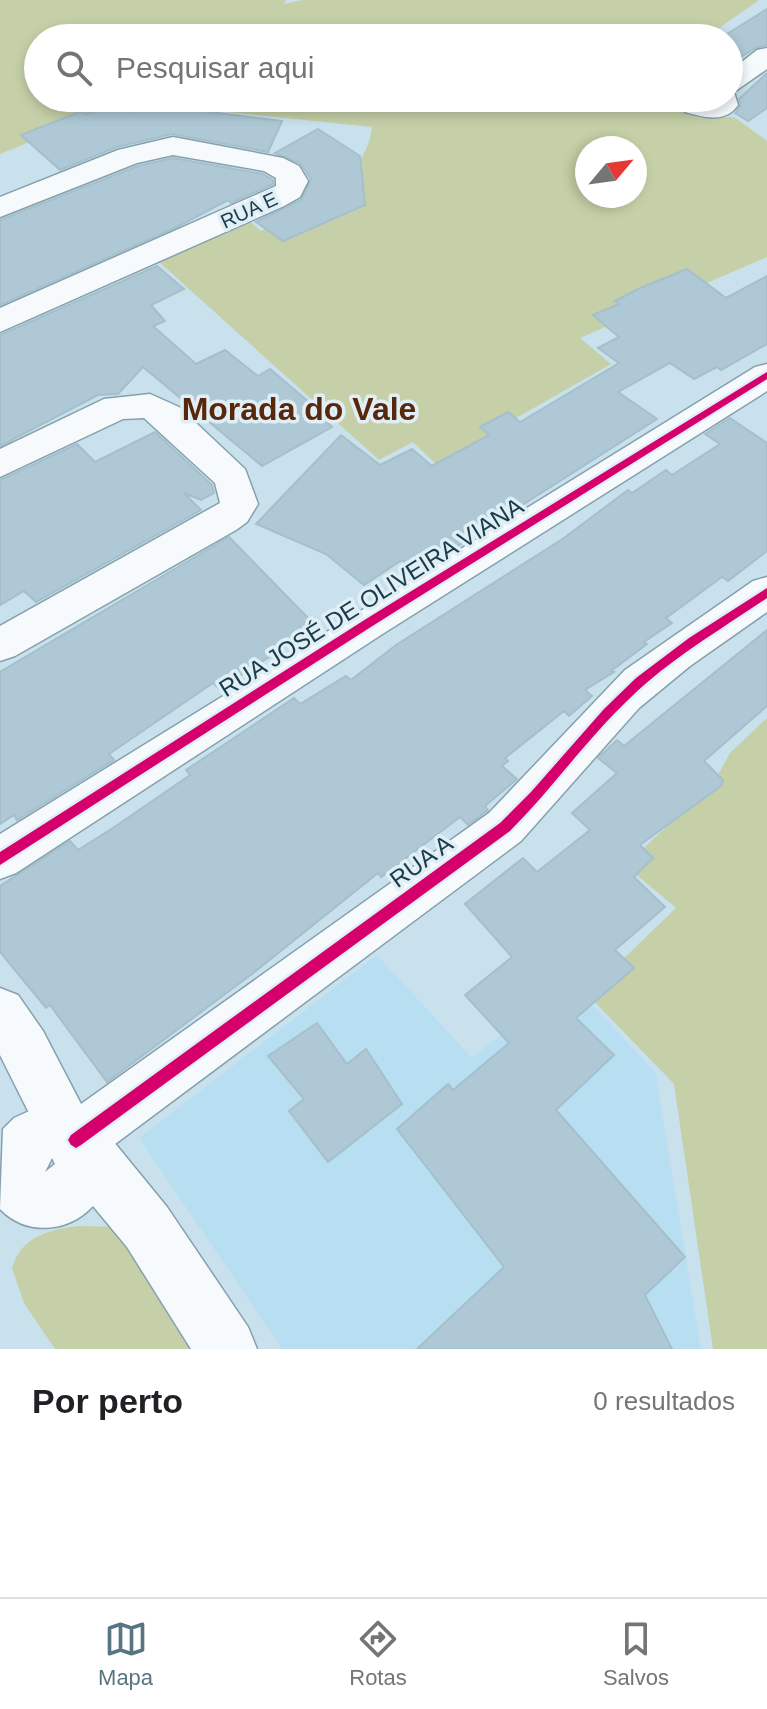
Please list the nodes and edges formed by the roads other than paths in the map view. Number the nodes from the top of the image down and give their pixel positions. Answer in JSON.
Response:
{"nodes":[{"id":1,"x":767,"y":56,"type":"edge"},
{"id":2,"x":743,"y":74,"type":"edge"},
{"id":3,"x":0,"y":208,"type":"edge"},
{"id":4,"x":0,"y":321,"type":"edge"},
{"id":5,"x":767,"y":375,"type":"edge"},
{"id":6,"x":0,"y":464,"type":"edge"},
{"id":7,"x":767,"y":592,"type":"edge"},
{"id":8,"x":0,"y":645,"type":"edge"},
{"id":9,"x":0,"y":859,"type":"edge"},
{"id":10,"x":12,"y":1030,"type":"edge"},
{"id":11,"x":43,"y":1167,"type":"edge"},
{"id":12,"x":226,"y":1349,"type":"edge"}],
"edges":[{"from":1,"to":2,"type":"street"},
{"from":3,"to":4,"type":"street","name":"RUA E"},
{"from":5,"to":9,"type":"street","name":"RUA JOSÉ DE OLIVEIRA VIANA"},
{"from":6,"to":8,"type":"street"},
{"from":7,"to":11,"type":"street","name":"RUA A"},
{"from":10,"to":11,"type":"street"},
{"from":11,"to":12,"type":"main road"}]}
